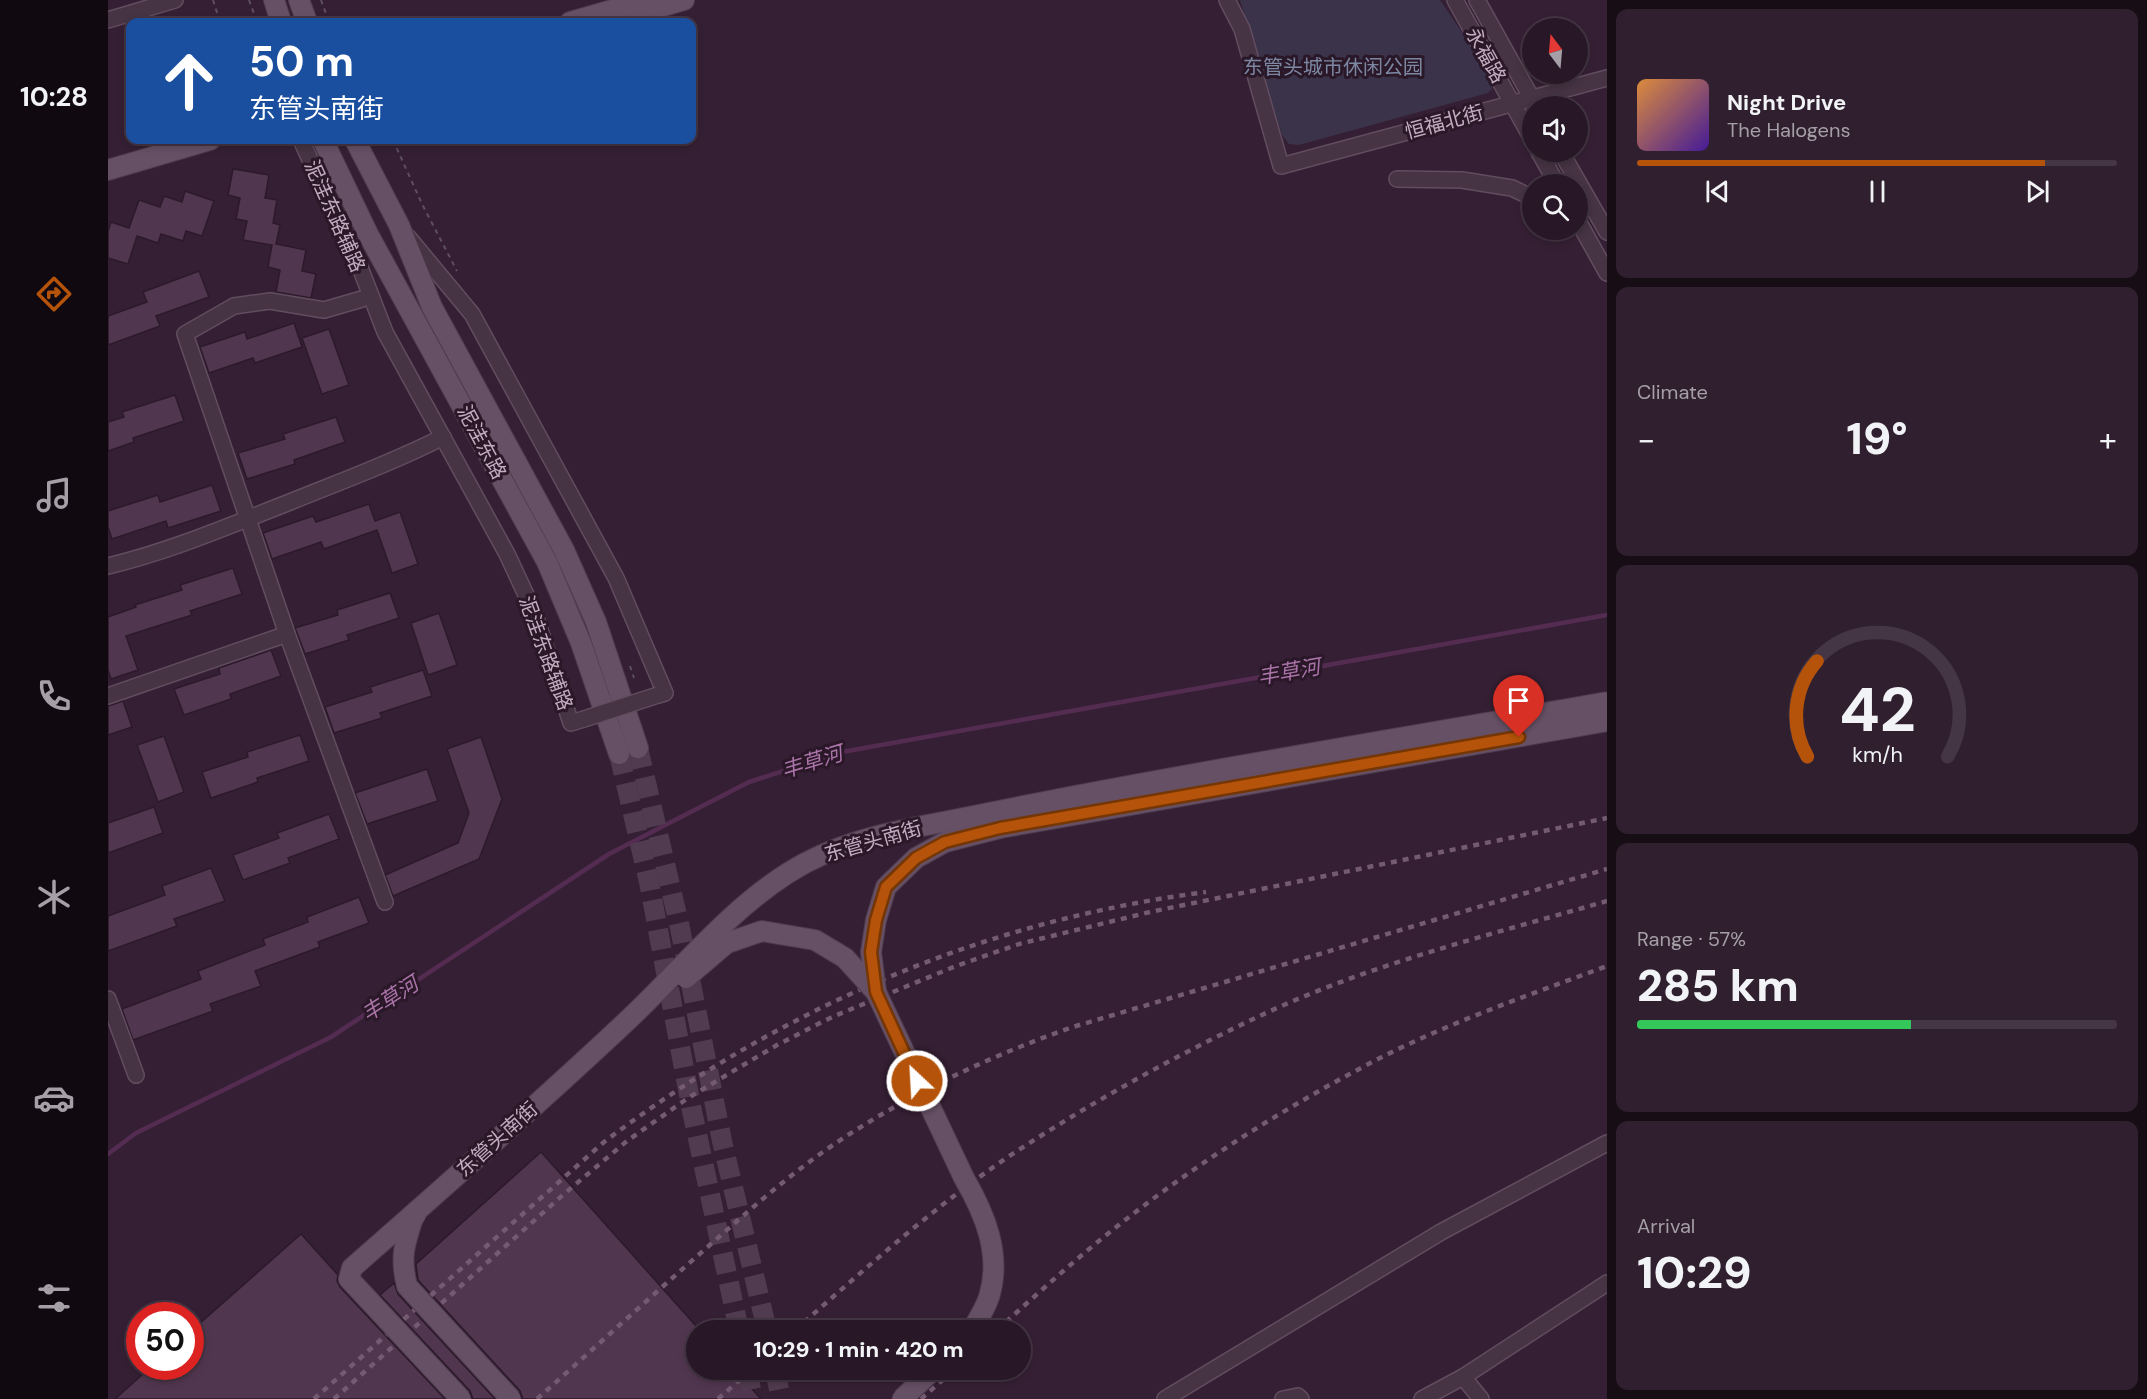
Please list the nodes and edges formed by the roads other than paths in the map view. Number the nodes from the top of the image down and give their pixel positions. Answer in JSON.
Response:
{"nodes":[{"id":1,"x":175,"y":0,"type":"edge"},
{"id":2,"x":274,"y":0,"type":"edge"},
{"id":3,"x":299,"y":0,"type":"edge"},
{"id":4,"x":647,"y":0,"type":"edge"},
{"id":5,"x":684,"y":0,"type":"edge"},
{"id":6,"x":1227,"y":0,"type":"edge"},
{"id":7,"x":1455,"y":0,"type":"edge"},
{"id":8,"x":1477,"y":0,"type":"edge"},
{"id":9,"x":280,"y":18,"type":"edge"},
{"id":10,"x":306,"y":18,"type":"edge"},
{"id":11,"x":584,"y":18,"type":"edge"},
{"id":12,"x":623,"y":18,"type":"edge"},
{"id":13,"x":108,"y":20,"type":"edge"},
{"id":14,"x":1607,"y":78,"type":"edge"},
{"id":15,"x":1530,"y":96,"type":"edge"},
{"id":16,"x":1554,"y":96,"type":"edge"},
{"id":17,"x":1512,"y":104,"type":"junction"},
{"id":18,"x":1522,"y":104,"type":"edge"},
{"id":19,"x":1522,"y":122,"type":"edge"},
{"id":20,"x":164,"y":144,"type":"edge"},
{"id":21,"x":196,"y":144,"type":"edge"},
{"id":22,"x":303,"y":144,"type":"edge"},
{"id":23,"x":325,"y":144,"type":"edge"},
{"id":24,"x":357,"y":144,"type":"edge"},
{"id":25,"x":108,"y":160,"type":"edge"},
{"id":26,"x":1567,"y":162,"type":"edge"},
{"id":27,"x":108,"y":170,"type":"edge"},
{"id":28,"x":1397,"y":179,"type":"dead end"},
{"id":29,"x":1522,"y":193,"type":"edge"},
{"id":30,"x":399,"y":225,"type":"junction"},
{"id":31,"x":1607,"y":232,"type":"edge"},
{"id":32,"x":1588,"y":240,"type":"edge"},
{"id":33,"x":1607,"y":273,"type":"edge"},
{"id":34,"x":362,"y":300,"type":"dead end"},
{"id":35,"x":443,"y":437,"type":"junction"},
{"id":36,"x":248,"y":519,"type":"junction"},
{"id":37,"x":108,"y":566,"type":"edge"},
{"id":38,"x":287,"y":634,"type":"junction"},
{"id":39,"x":108,"y":696,"type":"edge"},
{"id":40,"x":1607,"y":702,"type":"edge"},
{"id":41,"x":1607,"y":721,"type":"edge"},
{"id":42,"x":638,"y":748,"type":"tunnel mouth"},
{"id":43,"x":619,"y":754,"type":"tunnel mouth"},
{"id":44,"x":385,"y":902,"type":"dead end"},
{"id":45,"x":876,"y":992,"type":"junction"},
{"id":46,"x":108,"y":999,"type":"edge"},
{"id":47,"x":630,"y":1018,"type":"junction"},
{"id":48,"x":136,"y":1075,"type":"dead end"},
{"id":49,"x":1607,"y":1143,"type":"edge"},
{"id":50,"x":444,"y":1188,"type":"junction"},
{"id":51,"x":1607,"y":1283,"type":"edge"},
{"id":52,"x":977,"y":1320,"type":"edge"},
{"id":53,"x":1463,"y":1377,"type":"junction"},
{"id":54,"x":922,"y":1380,"type":"edge"},
{"id":55,"x":461,"y":1399,"type":"edge"},
{"id":56,"x":511,"y":1399,"type":"edge"},
{"id":57,"x":902,"y":1399,"type":"edge"},
{"id":58,"x":1165,"y":1399,"type":"edge"},
{"id":59,"x":1283,"y":1399,"type":"edge"},
{"id":60,"x":1301,"y":1399,"type":"edge"},
{"id":61,"x":1422,"y":1399,"type":"edge"},
{"id":62,"x":1480,"y":1399,"type":"edge"}],
"edges":[{"from":1,"to":13,"type":"street"},
{"from":2,"to":9,"type":"main road"},
{"from":3,"to":10,"type":"main road"},
{"from":4,"to":11,"type":"main road"},
{"from":5,"to":12,"type":"main road"},
{"from":6,"to":17,"type":"street","name":"恒福北街"},
{"from":7,"to":17,"type":"street","name":"永福路"},
{"from":8,"to":15,"type":"street","name":"永福路"},
{"from":14,"to":16,"type":"street","name":"恒福北街"},
{"from":17,"to":18,"type":"street","name":"恒福北街"},
{"from":17,"to":19,"type":"street","name":"永福路"},
{"from":20,"to":25,"type":"main road"},
{"from":21,"to":27,"type":"main road"},
{"from":22,"to":35,"type":"street","name":"泥洼东路辅路"},
{"from":23,"to":43,"type":"main road","name":"泥洼东路"},
{"from":24,"to":30,"type":"main road","name":"泥洼东路"},
{"from":26,"to":31,"type":"street"},
{"from":28,"to":29,"type":"street"},
{"from":30,"to":35,"type":"street","name":"泥洼东路辅路","bridge":true},
{"from":30,"to":42,"type":"main road","name":"泥洼东路"},
{"from":32,"to":33,"type":"street"},
{"from":34,"to":36,"type":"street"},
{"from":35,"to":36,"type":"street"},
{"from":36,"to":37,"type":"street"},
{"from":36,"to":38,"type":"street"},
{"from":38,"to":39,"type":"street"},
{"from":38,"to":44,"type":"street"},
{"from":40,"to":47,"type":"main road","name":"东管头南街","bridge":true},
{"from":41,"to":45,"type":"main road","name":"东管头南街","bridge":true},
{"from":45,"to":47,"type":"main road","bridge":true},
{"from":45,"to":52,"type":"main road","bridge":true},
{"from":46,"to":48,"type":"street"},
{"from":47,"to":50,"type":"main road","name":"东管头南街","bridge":true},
{"from":49,"to":58,"type":"street"},
{"from":50,"to":55,"type":"main road","name":"东管头南街","bridge":true},
{"from":50,"to":56,"type":"main road","bridge":true},
{"from":51,"to":53,"type":"street"},
{"from":53,"to":61,"type":"street"},
{"from":53,"to":62,"type":"street"},
{"from":54,"to":57,"type":"main road","bridge":true},
{"from":59,"to":60,"type":"street"}]}
